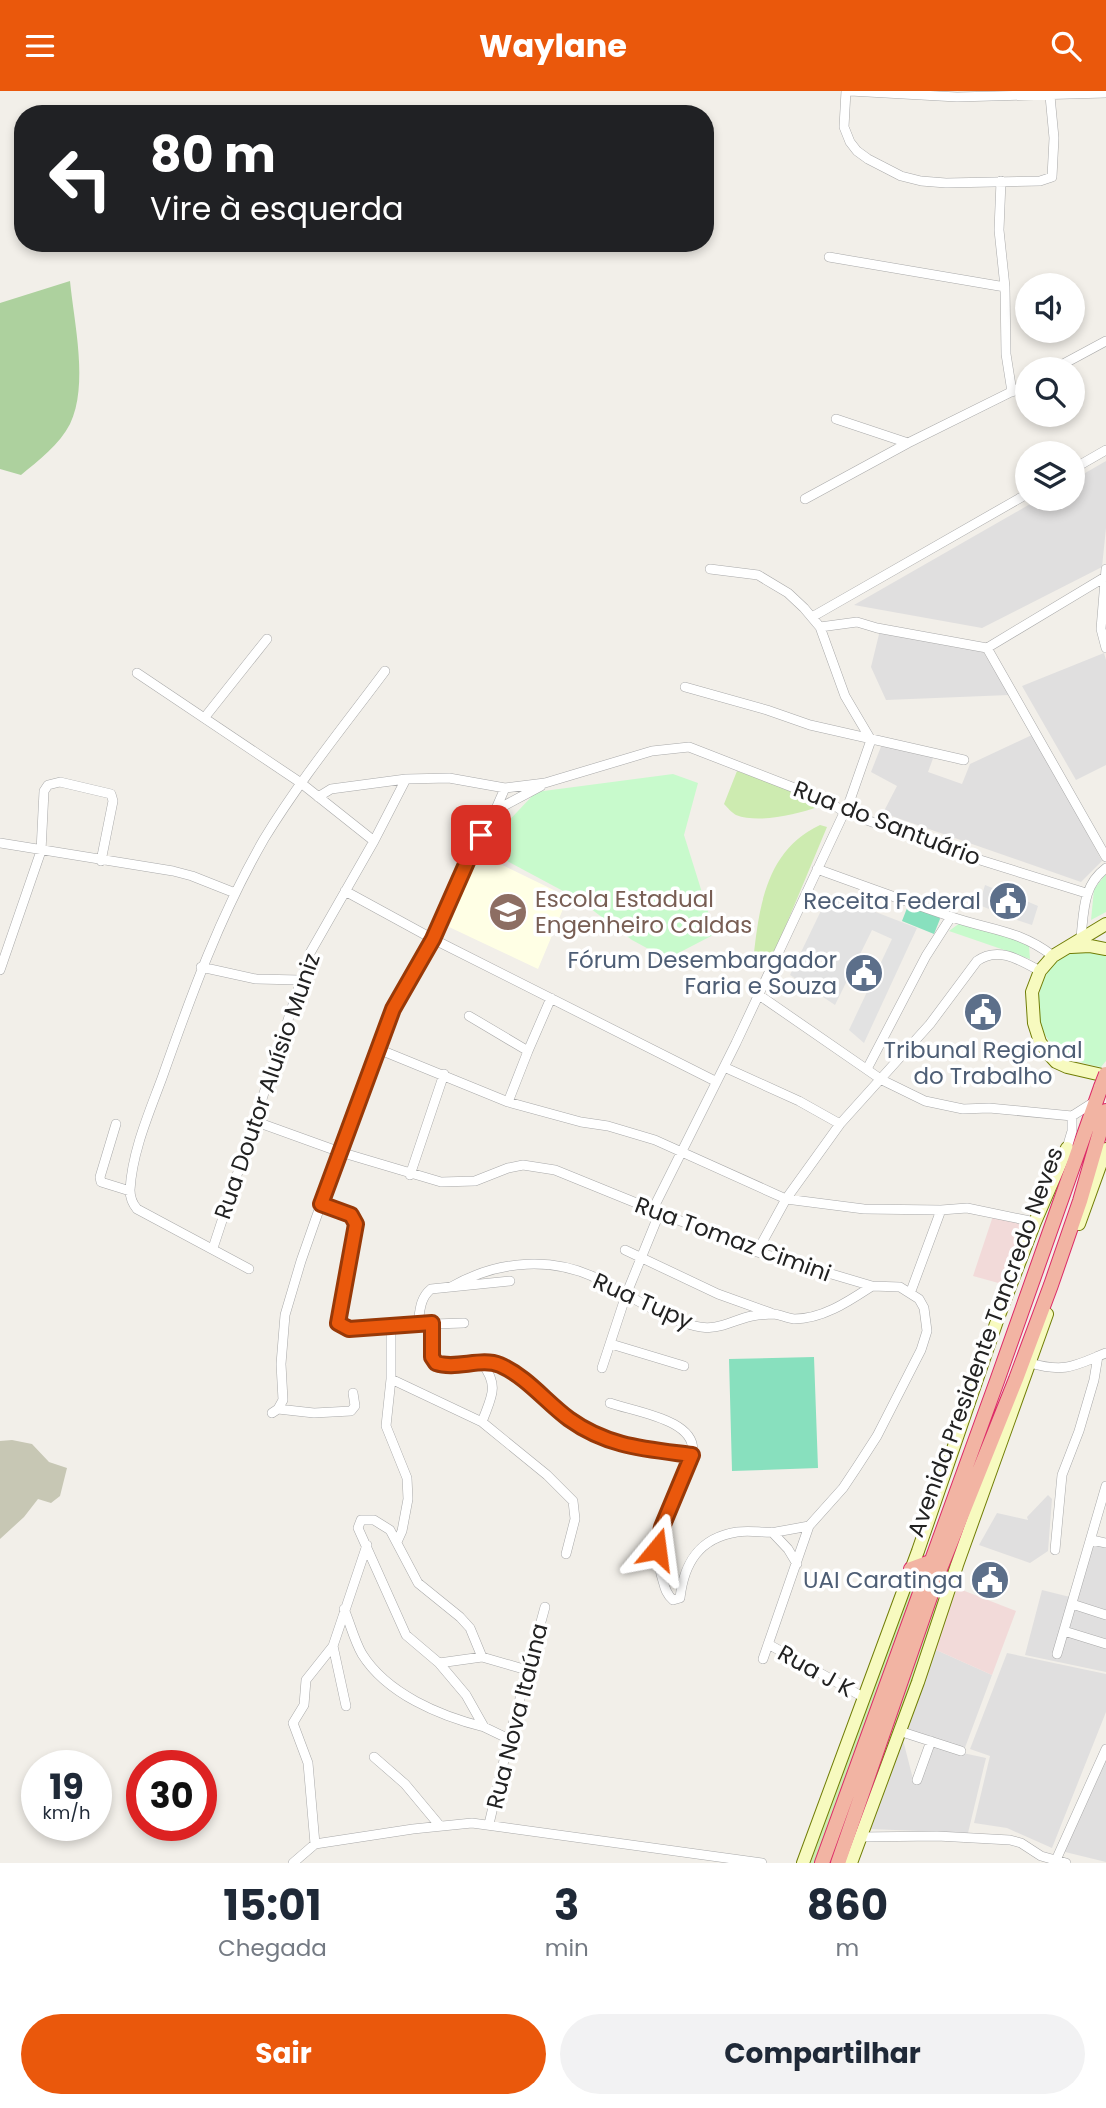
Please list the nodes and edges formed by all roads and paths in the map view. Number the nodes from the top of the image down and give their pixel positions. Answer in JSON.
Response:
{"nodes":[{"id":1,"x":848,"y":91,"type":"edge"},
{"id":2,"x":1106,"y":93,"type":"edge"},
{"id":3,"x":957,"y":94,"type":"edge"},
{"id":4,"x":1050,"y":96,"type":"junction"},
{"id":5,"x":1001,"y":181,"type":"junction"},
{"id":6,"x":829,"y":257,"type":"dead end"},
{"id":7,"x":1005,"y":287,"type":"junction"},
{"id":8,"x":1106,"y":341,"type":"edge"},
{"id":9,"x":1076,"y":357,"type":"edge"},
{"id":10,"x":1015,"y":390,"type":"edge"},
{"id":11,"x":1012,"y":392,"type":"junction"},
{"id":12,"x":836,"y":419,"type":"dead end"},
{"id":13,"x":908,"y":443,"type":"junction"},
{"id":14,"x":1106,"y":450,"type":"edge"},
{"id":15,"x":1085,"y":462,"type":"edge"},
{"id":16,"x":805,"y":499,"type":"dead end"},
{"id":17,"x":1015,"y":501,"type":"edge"},
{"id":18,"x":710,"y":569,"type":"dead end"},
{"id":19,"x":1106,"y":569,"type":"edge"},
{"id":20,"x":1105,"y":576,"type":"edge"},
{"id":21,"x":812,"y":617,"type":"junction"},
{"id":22,"x":820,"y":627,"type":"junction"},
{"id":23,"x":267,"y":639,"type":"dead end"},
{"id":24,"x":987,"y":648,"type":"junction"},
{"id":25,"x":1106,"y":648,"type":"edge"},
{"id":26,"x":385,"y":671,"type":"dead end"},
{"id":27,"x":137,"y":673,"type":"dead end"},
{"id":28,"x":685,"y":687,"type":"dead end"},
{"id":29,"x":205,"y":717,"type":"junction"},
{"id":30,"x":871,"y":740,"type":"junction"},
{"id":31,"x":964,"y":760,"type":"dead end"},
{"id":32,"x":407,"y":779,"type":"junction"},
{"id":33,"x":301,"y":783,"type":"junction"},
{"id":34,"x":545,"y":783,"type":"junction"},
{"id":35,"x":505,"y":788,"type":"junction"},
{"id":36,"x":318,"y":797,"type":"junction"},
{"id":37,"x":496,"y":810,"type":"junction"},
{"id":38,"x":844,"y":811,"type":"junction"},
{"id":39,"x":374,"y":841,"type":"junction"},
{"id":40,"x":0,"y":843,"type":"edge"},
{"id":41,"x":41,"y":851,"type":"junction"},
{"id":42,"x":1106,"y":857,"type":"edge"},
{"id":43,"x":101,"y":861,"type":"junction"},
{"id":44,"x":1106,"y":868,"type":"edge"},
{"id":45,"x":817,"y":869,"type":"junction"},
{"id":46,"x":345,"y":891,"type":"junction"},
{"id":47,"x":234,"y":893,"type":"junction"},
{"id":48,"x":1086,"y":893,"type":"junction"},
{"id":49,"x":951,"y":917,"type":"junction"},
{"id":50,"x":1106,"y":924,"type":"edge"},
{"id":51,"x":1081,"y":937,"type":"junction"},
{"id":52,"x":433,"y":939,"type":"junction"},
{"id":53,"x":1071,"y":947,"type":"junction"},
{"id":54,"x":1106,"y":949,"type":"edge"},
{"id":55,"x":1053,"y":957,"type":"junction"},
{"id":56,"x":201,"y":967,"type":"junction"},
{"id":57,"x":0,"y":970,"type":"edge"},
{"id":58,"x":1040,"y":971,"type":"junction"},
{"id":59,"x":300,"y":980,"type":"junction"},
{"id":60,"x":759,"y":995,"type":"junction"},
{"id":61,"x":551,"y":998,"type":"junction"},
{"id":62,"x":469,"y":1016,"type":"dead end"},
{"id":63,"x":379,"y":1049,"type":"junction"},
{"id":64,"x":527,"y":1051,"type":"junction"},
{"id":65,"x":724,"y":1067,"type":"junction"},
{"id":66,"x":867,"y":1069,"type":"junction"},
{"id":67,"x":444,"y":1074,"type":"junction"},
{"id":68,"x":882,"y":1080,"type":"junction"},
{"id":69,"x":715,"y":1081,"type":"junction"},
{"id":70,"x":1103,"y":1090,"type":"edge"},
{"id":71,"x":508,"y":1103,"type":"junction"},
{"id":72,"x":1072,"y":1116,"type":"junction"},
{"id":73,"x":254,"y":1121,"type":"junction"},
{"id":74,"x":116,"y":1124,"type":"dead end"},
{"id":75,"x":840,"y":1124,"type":"junction"},
{"id":76,"x":1103,"y":1128,"type":"edge"},
{"id":77,"x":1082,"y":1142,"type":"junction"},
{"id":78,"x":1068,"y":1148,"type":"junction"},
{"id":79,"x":1106,"y":1149,"type":"edge"},
{"id":80,"x":340,"y":1152,"type":"junction"},
{"id":81,"x":681,"y":1152,"type":"junction"},
{"id":82,"x":410,"y":1175,"type":"junction"},
{"id":83,"x":130,"y":1191,"type":"junction"},
{"id":84,"x":786,"y":1199,"type":"junction"},
{"id":85,"x":321,"y":1204,"type":"junction"},
{"id":86,"x":941,"y":1210,"type":"junction"},
{"id":87,"x":656,"y":1212,"type":"junction"},
{"id":88,"x":1035,"y":1222,"type":"junction"},
{"id":89,"x":213,"y":1248,"type":"junction"},
{"id":90,"x":625,"y":1250,"type":"dead end"},
{"id":91,"x":758,"y":1252,"type":"junction"},
{"id":92,"x":642,"y":1259,"type":"junction"},
{"id":93,"x":249,"y":1269,"type":"dead end"},
{"id":94,"x":510,"y":1281,"type":"dead end"},
{"id":95,"x":872,"y":1286,"type":"junction"},
{"id":96,"x":451,"y":1287,"type":"junction"},
{"id":97,"x":911,"y":1291,"type":"junction"},
{"id":98,"x":626,"y":1296,"type":"junction"},
{"id":99,"x":772,"y":1314,"type":"junction"},
{"id":100,"x":432,"y":1323,"type":"junction"},
{"id":101,"x":464,"y":1323,"type":"dead end"},
{"id":102,"x":418,"y":1324,"type":"junction"},
{"id":103,"x":391,"y":1325,"type":"junction"},
{"id":104,"x":611,"y":1343,"type":"junction"},
{"id":105,"x":1102,"y":1355,"type":"edge"},
{"id":106,"x":482,"y":1363,"type":"junction"},
{"id":107,"x":1030,"y":1363,"type":"junction"},
{"id":108,"x":684,"y":1366,"type":"dead end"},
{"id":109,"x":602,"y":1368,"type":"dead end"},
{"id":110,"x":391,"y":1379,"type":"junction"},
{"id":111,"x":354,"y":1394,"type":"dead end"},
{"id":112,"x":610,"y":1403,"type":"dead end"},
{"id":113,"x":482,"y":1422,"type":"junction"},
{"id":114,"x":692,"y":1455,"type":"junction"},
{"id":115,"x":1106,"y":1486,"type":"edge"},
{"id":116,"x":1103,"y":1505,"type":"edge"},
{"id":117,"x":808,"y":1526,"type":"junction"},
{"id":118,"x":772,"y":1532,"type":"junction"},
{"id":119,"x":1092,"y":1539,"type":"junction"},
{"id":120,"x":397,"y":1542,"type":"junction"},
{"id":121,"x":1106,"y":1543,"type":"edge"},
{"id":122,"x":367,"y":1545,"type":"junction"},
{"id":123,"x":1055,"y":1550,"type":"dead end"},
{"id":124,"x":566,"y":1554,"type":"dead end"},
{"id":125,"x":797,"y":1564,"type":"junction"},
{"id":126,"x":957,"y":1565,"type":"junction"},
{"id":127,"x":934,"y":1568,"type":"junction"},
{"id":128,"x":911,"y":1569,"type":"junction"},
{"id":129,"x":1072,"y":1604,"type":"junction"},
{"id":130,"x":344,"y":1607,"type":"junction"},
{"id":131,"x":545,"y":1607,"type":"dead end"},
{"id":132,"x":1106,"y":1615,"type":"edge"},
{"id":133,"x":1065,"y":1632,"type":"junction"},
{"id":134,"x":768,"y":1644,"type":"junction"},
{"id":135,"x":1106,"y":1644,"type":"edge"},
{"id":136,"x":333,"y":1646,"type":"junction"},
{"id":137,"x":1057,"y":1654,"type":"dead end"},
{"id":138,"x":482,"y":1657,"type":"junction"},
{"id":139,"x":763,"y":1659,"type":"dead end"},
{"id":140,"x":439,"y":1663,"type":"junction"},
{"id":141,"x":527,"y":1670,"type":"junction"},
{"id":142,"x":863,"y":1697,"type":"junction"},
{"id":143,"x":346,"y":1706,"type":"dead end"},
{"id":144,"x":484,"y":1727,"type":"junction"},
{"id":145,"x":900,"y":1731,"type":"junction"},
{"id":146,"x":509,"y":1739,"type":"junction"},
{"id":147,"x":931,"y":1741,"type":"junction"},
{"id":148,"x":1106,"y":1749,"type":"edge"},
{"id":149,"x":961,"y":1751,"type":"dead end"},
{"id":150,"x":374,"y":1757,"type":"dead end"},
{"id":151,"x":917,"y":1780,"type":"dead end"},
{"id":152,"x":489,"y":1824,"type":"junction"},
{"id":153,"x":440,"y":1826,"type":"junction"},
{"id":154,"x":860,"y":1837,"type":"junction"},
{"id":155,"x":315,"y":1844,"type":"junction"},
{"id":156,"x":1056,"y":1860,"type":"junction"},
{"id":157,"x":293,"y":1863,"type":"edge"},
{"id":158,"x":762,"y":1863,"type":"edge"},
{"id":159,"x":803,"y":1863,"type":"edge"},
{"id":160,"x":822,"y":1863,"type":"edge"},
{"id":161,"x":838,"y":1863,"type":"edge"},
{"id":162,"x":851,"y":1863,"type":"edge"},
{"id":163,"x":1066,"y":1863,"type":"edge"}],
"edges":[{"from":1,"to":3,"type":"street"},
{"from":1,"to":5,"type":"street"},
{"from":2,"to":4,"type":"street"},
{"from":3,"to":4,"type":"street"},
{"from":4,"to":5,"type":"street"},
{"from":5,"to":7,"type":"street"},
{"from":6,"to":7,"type":"street"},
{"from":7,"to":11,"type":"street"},
{"from":8,"to":9,"type":"street"},
{"from":10,"to":11,"type":"street"},
{"from":11,"to":13,"type":"street"},
{"from":12,"to":13,"type":"street"},
{"from":13,"to":16,"type":"street"},
{"from":14,"to":15,"type":"street"},
{"from":17,"to":21,"type":"street"},
{"from":18,"to":21,"type":"street"},
{"from":19,"to":20,"type":"street"},
{"from":20,"to":24,"type":"street"},
{"from":20,"to":25,"type":"street"},
{"from":21,"to":22,"type":"street"},
{"from":22,"to":24,"type":"street"},
{"from":22,"to":30,"type":"street"},
{"from":23,"to":29,"type":"street"},
{"from":24,"to":42,"type":"street"},
{"from":26,"to":33,"type":"street"},
{"from":27,"to":29,"type":"street"},
{"from":28,"to":30,"type":"street"},
{"from":29,"to":33,"type":"street"},
{"from":30,"to":31,"type":"street"},
{"from":30,"to":38,"type":"street"},
{"from":32,"to":35,"type":"street"},
{"from":32,"to":36,"type":"street"},
{"from":32,"to":39,"type":"street","name":"Rua Doutor Aluísio Muniz"},
{"from":33,"to":36,"type":"street"},
{"from":33,"to":47,"type":"street"},
{"from":34,"to":35,"type":"street"},
{"from":34,"to":37,"type":"street"},
{"from":34,"to":38,"type":"street","name":"Rua do Santuário"},
{"from":35,"to":37,"type":"street"},
{"from":36,"to":39,"type":"street"},
{"from":37,"to":52,"type":"street"},
{"from":38,"to":45,"type":"street"},
{"from":38,"to":48,"type":"street","name":"Rua do Santuário"},
{"from":39,"to":46,"type":"street","name":"Rua Doutor Aluísio Muniz"},
{"from":40,"to":41,"type":"street"},
{"from":41,"to":43,"type":"street"},
{"from":41,"to":43,"type":"street"},
{"from":41,"to":57,"type":"street"},
{"from":43,"to":47,"type":"street"},
{"from":44,"to":48,"type":"street"},
{"from":45,"to":49,"type":"street"},
{"from":45,"to":60,"type":"street"},
{"from":46,"to":52,"type":"street"},
{"from":46,"to":59,"type":"street","name":"Rua Doutor Aluísio Muniz"},
{"from":47,"to":56,"type":"street"},
{"from":48,"to":51,"type":"street"},
{"from":49,"to":55,"type":"street"},
{"from":49,"to":66,"type":"street"},
{"from":50,"to":51,"type":"main road"},
{"from":51,"to":53,"type":"main road"},
{"from":52,"to":61,"type":"street"},
{"from":52,"to":63,"type":"street"},
{"from":53,"to":54,"type":"main road"},
{"from":53,"to":55,"type":"main road"},
{"from":55,"to":58,"type":"main road"},
{"from":56,"to":59,"type":"street"},
{"from":56,"to":83,"type":"street"},
{"from":58,"to":68,"type":"street"},
{"from":58,"to":70,"type":"main road"},
{"from":59,"to":73,"type":"street","name":"Rua Doutor Aluísio Muniz"},
{"from":60,"to":65,"type":"street"},
{"from":60,"to":66,"type":"street"},
{"from":61,"to":64,"type":"street"},
{"from":61,"to":69,"type":"street"},
{"from":62,"to":64,"type":"street"},
{"from":63,"to":67,"type":"street"},
{"from":63,"to":80,"type":"street"},
{"from":64,"to":71,"type":"street"},
{"from":65,"to":69,"type":"street"},
{"from":65,"to":75,"type":"street"},
{"from":66,"to":68,"type":"street"},
{"from":67,"to":71,"type":"street"},
{"from":67,"to":82,"type":"street"},
{"from":68,"to":72,"type":"street"},
{"from":68,"to":75,"type":"street"},
{"from":69,"to":81,"type":"street"},
{"from":70,"to":72,"type":"street"},
{"from":70,"to":76,"type":"highway","name":"Avenida Presidente Tancredo Neves"},
{"from":70,"to":77,"type":"highway","name":"Avenida Presidente Tancredo Neves"},
{"from":71,"to":81,"type":"street"},
{"from":72,"to":78,"type":"street"},
{"from":73,"to":80,"type":"street"},
{"from":73,"to":89,"type":"street","name":"Rua Doutor Aluísio Muniz"},
{"from":74,"to":83,"type":"street"},
{"from":75,"to":84,"type":"street"},
{"from":76,"to":127,"type":"highway","name":"Avenida Presidente Tancredo Neves"},
{"from":77,"to":78,"type":"highway"},
{"from":77,"to":127,"type":"highway","name":"Avenida Presidente Tancredo Neves"},
{"from":78,"to":88,"type":"main road","name":"Avenida Presidente Tancredo Neves"},
{"from":79,"to":107,"type":"main road","name":"Avenida Presidente Tancredo Neves"},
{"from":80,"to":82,"type":"street"},
{"from":80,"to":85,"type":"street"},
{"from":81,"to":84,"type":"street"},
{"from":81,"to":87,"type":"street"},
{"from":82,"to":87,"type":"street","name":"Rua Tomaz Cimini"},
{"from":83,"to":89,"type":"street"},
{"from":84,"to":86,"type":"street"},
{"from":84,"to":91,"type":"street"},
{"from":85,"to":103,"type":"street"},
{"from":85,"to":111,"type":"street"},
{"from":86,"to":88,"type":"street"},
{"from":86,"to":97,"type":"street"},
{"from":87,"to":91,"type":"street","name":"Rua Tomaz Cimini"},
{"from":87,"to":92,"type":"street"},
{"from":88,"to":128,"type":"main road","name":"Avenida Presidente Tancredo Neves"},
{"from":89,"to":93,"type":"street"},
{"from":90,"to":92,"type":"street"},
{"from":91,"to":95,"type":"street","name":"Rua Tomaz Cimini"},
{"from":92,"to":98,"type":"street"},
{"from":92,"to":99,"type":"street"},
{"from":94,"to":96,"type":"street"},
{"from":95,"to":97,"type":"street","name":"Rua Tomaz Cimini"},
{"from":95,"to":99,"type":"street","name":"Rua Tupy"},
{"from":96,"to":98,"type":"street","name":"Rua Tupy"},
{"from":96,"to":102,"type":"street","name":"Rua Tupy"},
{"from":97,"to":117,"type":"street"},
{"from":98,"to":99,"type":"street","name":"Rua Tupy"},
{"from":98,"to":104,"type":"street"},
{"from":100,"to":101,"type":"street"},
{"from":100,"to":102,"type":"street"},
{"from":100,"to":106,"type":"street"},
{"from":102,"to":103,"type":"street"},
{"from":103,"to":110,"type":"street"},
{"from":104,"to":108,"type":"street"},
{"from":104,"to":109,"type":"street"},
{"from":105,"to":107,"type":"street"},
{"from":105,"to":123,"type":"street"},
{"from":106,"to":113,"type":"street"},
{"from":106,"to":114,"type":"street"},
{"from":107,"to":126,"type":"main road","name":"Avenida Presidente Tancredo Neves"},
{"from":110,"to":113,"type":"street"},
{"from":110,"to":120,"type":"street"},
{"from":112,"to":114,"type":"street"},
{"from":113,"to":124,"type":"street"},
{"from":114,"to":118,"type":"street"},
{"from":115,"to":116,"type":"street"},
{"from":116,"to":119,"type":"street"},
{"from":117,"to":118,"type":"street"},
{"from":117,"to":125,"type":"street"},
{"from":118,"to":125,"type":"street"},
{"from":119,"to":121,"type":"street"},
{"from":119,"to":129,"type":"street"},
{"from":120,"to":122,"type":"street"},
{"from":120,"to":138,"type":"street"},
{"from":122,"to":130,"type":"street"},
{"from":122,"to":140,"type":"street"},
{"from":125,"to":134,"type":"street"},
{"from":126,"to":127,"type":"highway"},
{"from":126,"to":145,"type":"main road","name":"Avenida Presidente Tancredo Neves"},
{"from":127,"to":128,"type":"highway"},
{"from":127,"to":160,"type":"highway","name":"Avenida Presidente Tancredo Neves"},
{"from":127,"to":161,"type":"highway","name":"Avenida Presidente Tancredo Neves"},
{"from":128,"to":142,"type":"main road","name":"Avenida Presidente Tancredo Neves"},
{"from":129,"to":132,"type":"street"},
{"from":129,"to":133,"type":"street"},
{"from":130,"to":136,"type":"street"},
{"from":130,"to":144,"type":"street"},
{"from":131,"to":141,"type":"street","name":"Rua Nova Itaúna"},
{"from":133,"to":135,"type":"street"},
{"from":133,"to":137,"type":"street"},
{"from":134,"to":139,"type":"street"},
{"from":134,"to":142,"type":"street","name":"Rua J K"},
{"from":136,"to":143,"type":"street"},
{"from":136,"to":155,"type":"street"},
{"from":138,"to":140,"type":"street"},
{"from":138,"to":141,"type":"street"},
{"from":140,"to":144,"type":"street"},
{"from":141,"to":146,"type":"street","name":"Rua Nova Itaúna"},
{"from":142,"to":159,"type":"main road","name":"Avenida Presidente Tancredo Neves"},
{"from":144,"to":146,"type":"street"},
{"from":145,"to":147,"type":"street"},
{"from":145,"to":154,"type":"main road","name":"Avenida Presidente Tancredo Neves"},
{"from":146,"to":152,"type":"street","name":"Rua Nova Itaúna"},
{"from":147,"to":149,"type":"street"},
{"from":147,"to":151,"type":"street"},
{"from":148,"to":156,"type":"street"},
{"from":150,"to":153,"type":"street"},
{"from":152,"to":153,"type":"street"},
{"from":152,"to":158,"type":"street"},
{"from":153,"to":155,"type":"street"},
{"from":154,"to":156,"type":"street"},
{"from":154,"to":162,"type":"main road","name":"Avenida Presidente Tancredo Neves"},
{"from":155,"to":157,"type":"street"},
{"from":156,"to":163,"type":"street"}]}
